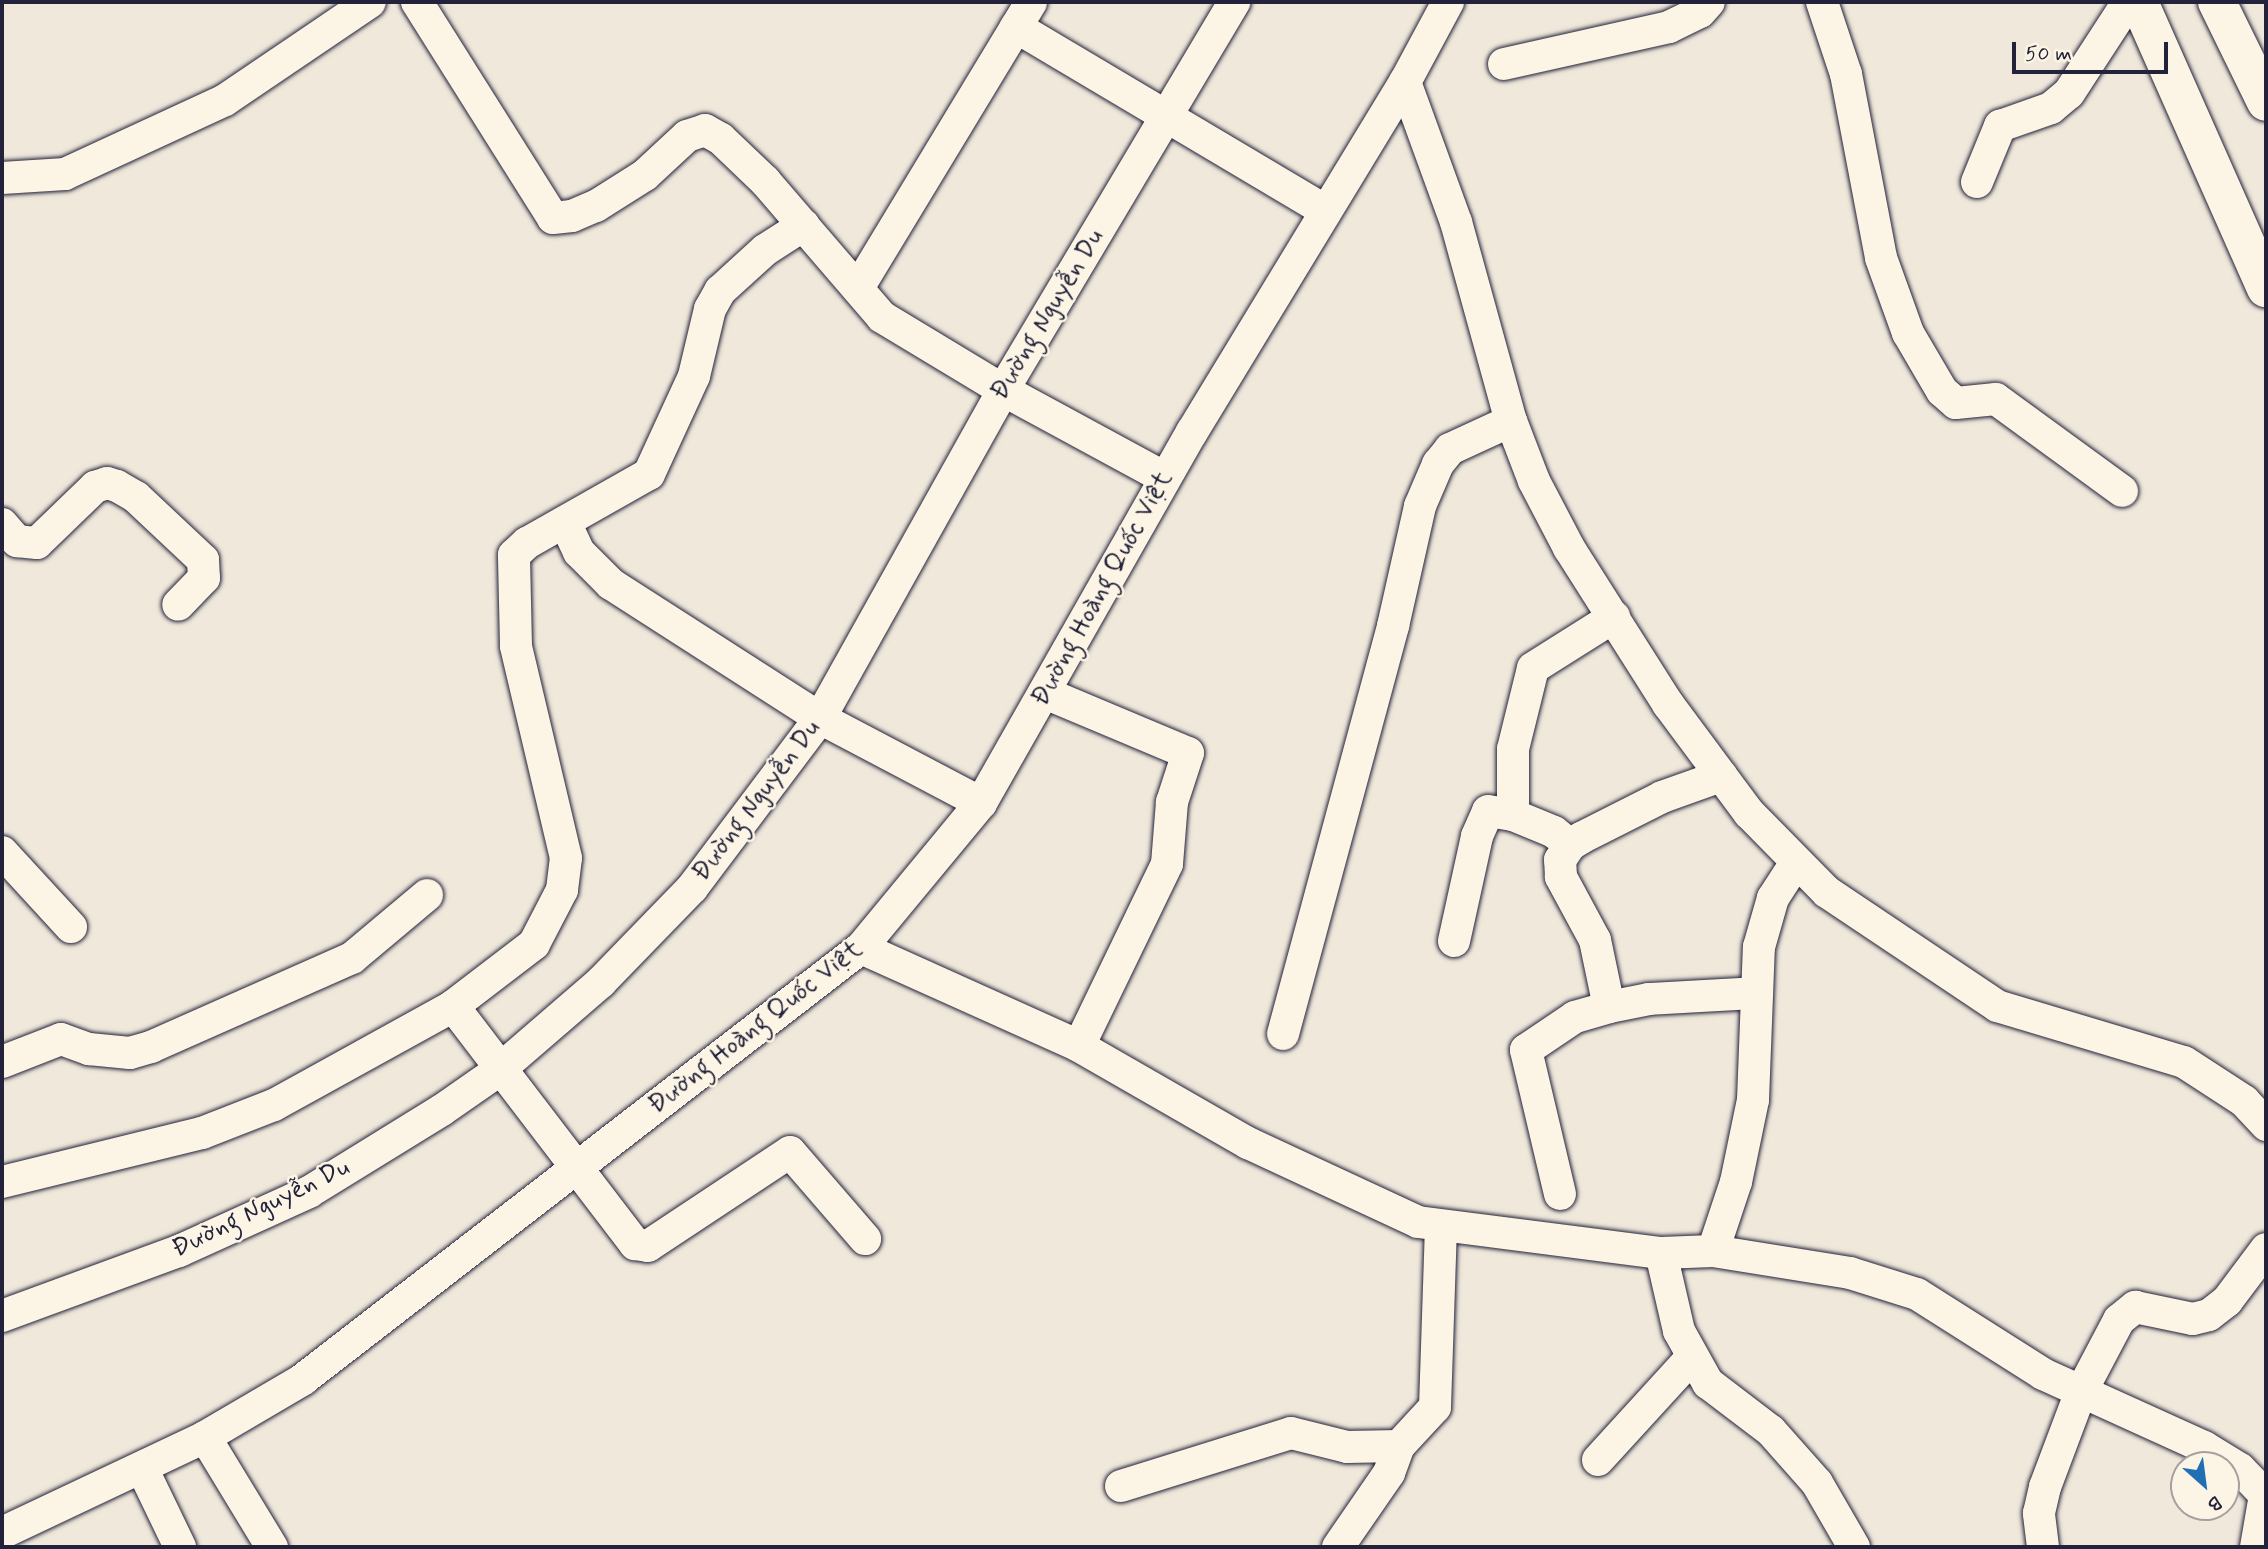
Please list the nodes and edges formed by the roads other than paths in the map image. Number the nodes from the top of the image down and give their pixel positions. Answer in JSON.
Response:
{"nodes":[{"id":1,"x":370,"y":2,"type":"edge"},
{"id":2,"x":418,"y":2,"type":"edge"},
{"id":3,"x":1234,"y":2,"type":"edge"},
{"id":4,"x":1709,"y":2,"type":"edge"},
{"id":5,"x":1822,"y":2,"type":"edge"},
{"id":6,"x":2128,"y":2,"type":"edge"},
{"id":7,"x":2139,"y":2,"type":"edge"},
{"id":8,"x":2217,"y":2,"type":"edge"},
{"id":9,"x":1437,"y":6,"type":"edge"},
{"id":10,"x":1023,"y":15,"type":"edge"},
{"id":11,"x":1504,"y":64,"type":"dead end"},
{"id":12,"x":1405,"y":82,"type":"junction"},
{"id":13,"x":2266,"y":102,"type":"edge"},
{"id":14,"x":1165,"y":118,"type":"junction"},
{"id":15,"x":2,"y":178,"type":"edge"},
{"id":16,"x":1977,"y":181,"type":"dead end"},
{"id":17,"x":1326,"y":211,"type":"junction"},
{"id":18,"x":804,"y":225,"type":"junction"},
{"id":19,"x":858,"y":288,"type":"junction"},
{"id":20,"x":2266,"y":288,"type":"edge"},
{"id":21,"x":1003,"y":390,"type":"junction"},
{"id":22,"x":1511,"y":421,"type":"junction"},
{"id":23,"x":1165,"y":478,"type":"junction"},
{"id":24,"x":2122,"y":491,"type":"dead end"},
{"id":25,"x":565,"y":522,"type":"junction"},
{"id":26,"x":2,"y":524,"type":"edge"},
{"id":27,"x":178,"y":605,"type":"dead end"},
{"id":28,"x":1614,"y":617,"type":"junction"},
{"id":29,"x":1045,"y":694,"type":"junction"},
{"id":30,"x":821,"y":718,"type":"junction"},
{"id":31,"x":1721,"y":776,"type":"junction"},
{"id":32,"x":981,"y":803,"type":"junction"},
{"id":33,"x":1513,"y":815,"type":"junction"},
{"id":34,"x":1570,"y":845,"type":"junction"},
{"id":35,"x":2,"y":852,"type":"edge"},
{"id":36,"x":1795,"y":864,"type":"junction"},
{"id":37,"x":13,"y":886,"type":"edge"},
{"id":38,"x":427,"y":895,"type":"dead end"},
{"id":39,"x":71,"y":927,"type":"dead end"},
{"id":40,"x":1454,"y":941,"type":"dead end"},
{"id":41,"x":861,"y":947,"type":"junction"},
{"id":42,"x":1756,"y":993,"type":"junction"},
{"id":43,"x":453,"y":1006,"type":"junction"},
{"id":44,"x":1609,"y":1007,"type":"junction"},
{"id":45,"x":1283,"y":1034,"type":"dead end"},
{"id":46,"x":1080,"y":1046,"type":"junction"},
{"id":47,"x":2,"y":1062,"type":"edge"},
{"id":48,"x":498,"y":1071,"type":"junction"},
{"id":49,"x":2266,"y":1125,"type":"edge"},
{"id":50,"x":577,"y":1169,"type":"junction"},
{"id":51,"x":2,"y":1182,"type":"edge"},
{"id":52,"x":1560,"y":1194,"type":"dead end"},
{"id":53,"x":1441,"y":1227,"type":"junction"},
{"id":54,"x":865,"y":1239,"type":"dead end"},
{"id":55,"x":2266,"y":1250,"type":"edge"},
{"id":56,"x":1713,"y":1251,"type":"junction"},
{"id":57,"x":1661,"y":1253,"type":"junction"},
{"id":58,"x":2,"y":1316,"type":"edge"},
{"id":59,"x":1692,"y":1357,"type":"junction"},
{"id":60,"x":2080,"y":1394,"type":"junction"},
{"id":61,"x":205,"y":1437,"type":"junction"},
{"id":62,"x":1399,"y":1446,"type":"junction"},
{"id":63,"x":1598,"y":1460,"type":"dead end"},
{"id":64,"x":142,"y":1468,"type":"junction"},
{"id":65,"x":1121,"y":1486,"type":"dead end"},
{"id":66,"x":2,"y":1533,"type":"edge"},
{"id":67,"x":180,"y":1547,"type":"edge"},
{"id":68,"x":272,"y":1547,"type":"edge"},
{"id":69,"x":1338,"y":1547,"type":"edge"},
{"id":70,"x":1854,"y":1547,"type":"edge"},
{"id":71,"x":2043,"y":1547,"type":"edge"},
{"id":72,"x":2256,"y":1547,"type":"edge"}],
"edges":[{"from":1,"to":15,"type":"street"},
{"from":2,"to":18,"type":"street"},
{"from":3,"to":14,"type":"street","name":"Đường Nguyễn Du"},
{"from":4,"to":11,"type":"street"},
{"from":5,"to":24,"type":"street"},
{"from":6,"to":16,"type":"street"},
{"from":7,"to":20,"type":"main road"},
{"from":8,"to":13,"type":"main road"},
{"from":9,"to":12,"type":"street","name":"Đường Hoàng Quốc Việt"},
{"from":10,"to":14,"type":"street"},
{"from":10,"to":19,"type":"street"},
{"from":12,"to":17,"type":"street","name":"Đường Hoàng Quốc Việt"},
{"from":12,"to":22,"type":"street"},
{"from":14,"to":17,"type":"street"},
{"from":14,"to":21,"type":"street","name":"Đường Nguyễn Du"},
{"from":17,"to":23,"type":"street","name":"Đường Hoàng Quốc Việt"},
{"from":18,"to":19,"type":"street"},
{"from":18,"to":25,"type":"street"},
{"from":19,"to":21,"type":"street"},
{"from":21,"to":23,"type":"street"},
{"from":21,"to":30,"type":"street","name":"Đường Nguyễn Du"},
{"from":22,"to":28,"type":"street"},
{"from":22,"to":45,"type":"street"},
{"from":23,"to":29,"type":"street","name":"Đường Hoàng Quốc Việt"},
{"from":25,"to":30,"type":"street"},
{"from":25,"to":43,"type":"street"},
{"from":26,"to":27,"type":"street"},
{"from":28,"to":31,"type":"street"},
{"from":28,"to":33,"type":"street"},
{"from":29,"to":32,"type":"street","name":"Đường Hoàng Quốc Việt"},
{"from":29,"to":46,"type":"street"},
{"from":30,"to":32,"type":"street"},
{"from":30,"to":48,"type":"street","name":"Đường Nguyễn Du"},
{"from":31,"to":34,"type":"street"},
{"from":31,"to":36,"type":"street"},
{"from":32,"to":41,"type":"street","name":"Đường Hoàng Quốc Việt"},
{"from":33,"to":34,"type":"street"},
{"from":33,"to":40,"type":"street"},
{"from":34,"to":44,"type":"street"},
{"from":35,"to":37,"type":"street"},
{"from":36,"to":42,"type":"street"},
{"from":36,"to":49,"type":"street"},
{"from":37,"to":39,"type":"street"},
{"from":38,"to":47,"type":"street"},
{"from":41,"to":46,"type":"street"},
{"from":41,"to":50,"type":"street","name":"Đường Hoàng Quốc Việt"},
{"from":42,"to":44,"type":"street"},
{"from":42,"to":56,"type":"street"},
{"from":43,"to":48,"type":"street"},
{"from":43,"to":51,"type":"street"},
{"from":44,"to":52,"type":"street"},
{"from":46,"to":53,"type":"street"},
{"from":48,"to":50,"type":"street"},
{"from":48,"to":58,"type":"street","name":"Đường Nguyễn Du"},
{"from":50,"to":54,"type":"street"},
{"from":50,"to":61,"type":"street","name":"Đường Hoàng Quốc Việt"},
{"from":53,"to":57,"type":"street"},
{"from":53,"to":62,"type":"street"},
{"from":55,"to":60,"type":"street"},
{"from":56,"to":57,"type":"street"},
{"from":56,"to":60,"type":"street"},
{"from":57,"to":59,"type":"street"},
{"from":59,"to":63,"type":"street"},
{"from":59,"to":70,"type":"street"},
{"from":60,"to":71,"type":"street"},
{"from":60,"to":72,"type":"street"},
{"from":61,"to":64,"type":"street","name":"Đường Hoàng Quốc Việt"},
{"from":61,"to":68,"type":"street"},
{"from":62,"to":65,"type":"street"},
{"from":62,"to":69,"type":"street"},
{"from":64,"to":66,"type":"street","name":"Đường Hoàng Quốc Việt"},
{"from":64,"to":67,"type":"street"}]}
